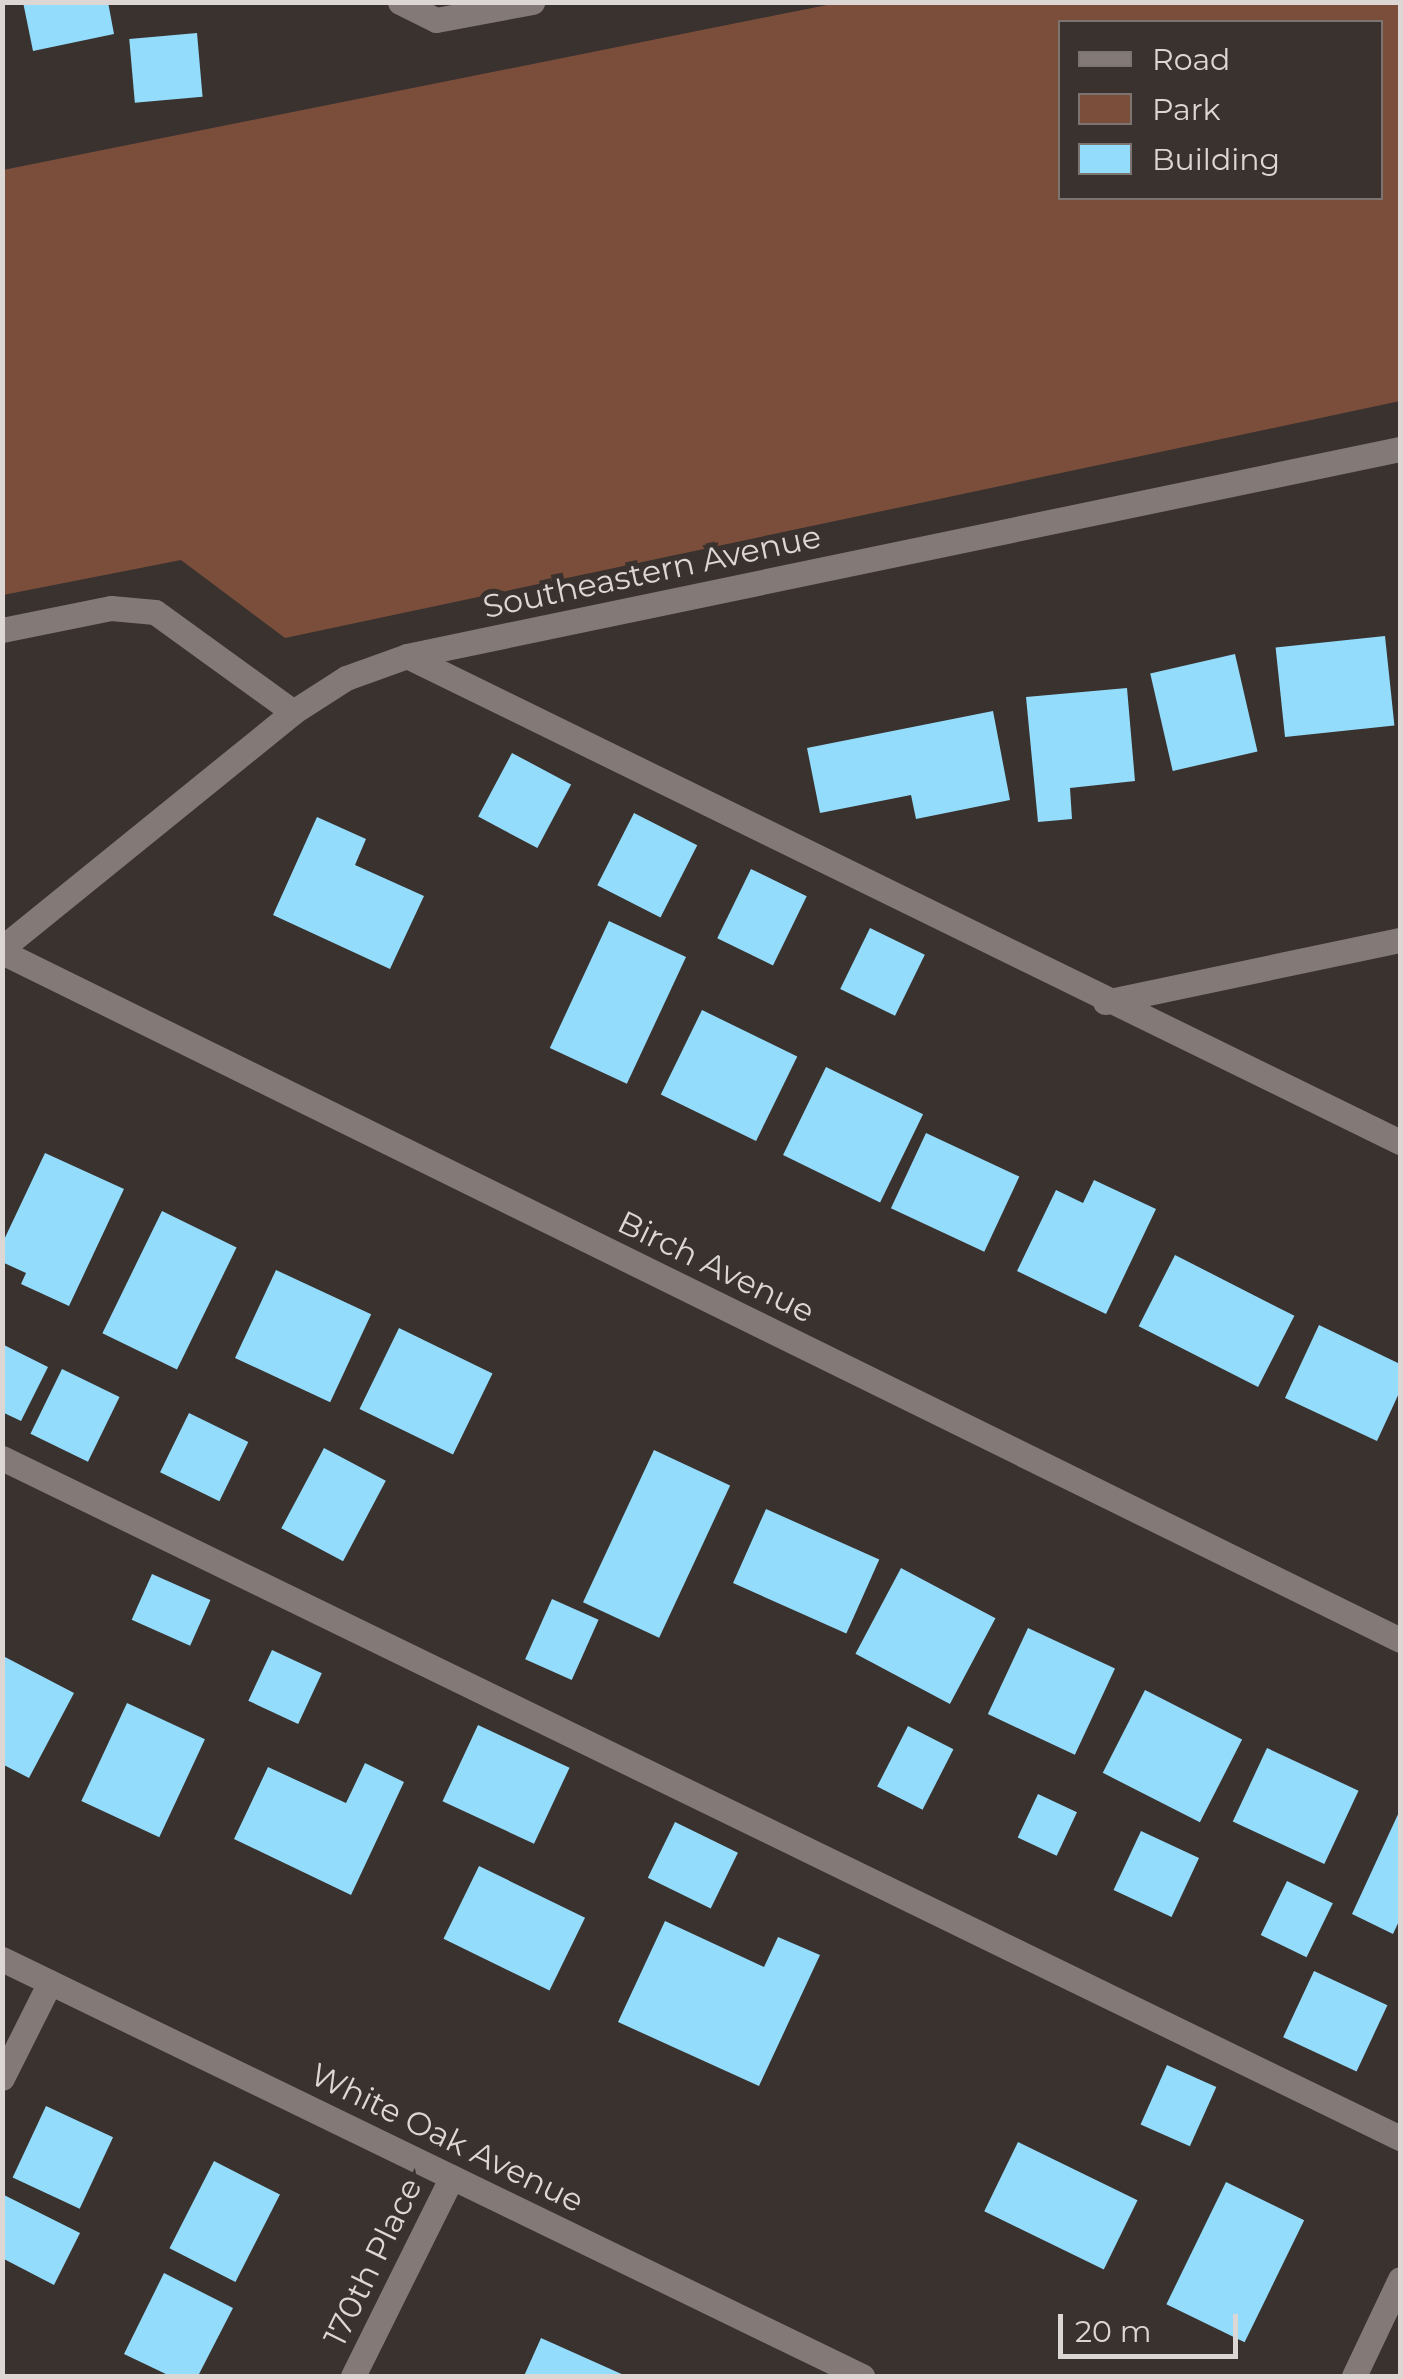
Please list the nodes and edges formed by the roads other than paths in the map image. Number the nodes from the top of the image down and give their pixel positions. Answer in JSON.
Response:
{"nodes":[{"id":1,"x":400,"y":2,"type":"edge"},
{"id":2,"x":532,"y":2,"type":"edge"},
{"id":3,"x":1400,"y":449,"type":"edge"},
{"id":4,"x":2,"y":630,"type":"edge"},
{"id":5,"x":407,"y":656,"type":"junction"},
{"id":6,"x":293,"y":712,"type":"junction"},
{"id":7,"x":1400,"y":940,"type":"edge"},
{"id":8,"x":2,"y":950,"type":"edge"},
{"id":9,"x":1106,"y":1002,"type":"junction"},
{"id":10,"x":1400,"y":1142,"type":"edge"},
{"id":11,"x":2,"y":1458,"type":"edge"},
{"id":12,"x":1400,"y":1640,"type":"edge"},
{"id":13,"x":2,"y":1959,"type":"edge"},
{"id":14,"x":50,"y":1982,"type":"junction"},
{"id":15,"x":2,"y":2078,"type":"edge"},
{"id":16,"x":1400,"y":2138,"type":"edge"},
{"id":17,"x":452,"y":2177,"type":"junction"},
{"id":18,"x":1400,"y":2279,"type":"edge"},
{"id":19,"x":353,"y":2376,"type":"edge"},
{"id":20,"x":861,"y":2376,"type":"edge"},
{"id":21,"x":1354,"y":2376,"type":"edge"}],
"edges":[{"from":1,"to":2,"type":"street"},
{"from":3,"to":5,"type":"street","name":"Southeastern Avenue"},
{"from":4,"to":6,"type":"street"},
{"from":5,"to":6,"type":"street","name":"Southeastern Avenue"},
{"from":5,"to":9,"type":"street"},
{"from":6,"to":8,"type":"street","name":"Southeastern Avenue"},
{"from":7,"to":9,"type":"street"},
{"from":8,"to":12,"type":"street","name":"Birch Avenue"},
{"from":9,"to":10,"type":"street"},
{"from":11,"to":16,"type":"street"},
{"from":13,"to":14,"type":"street","name":"White Oak Avenue"},
{"from":14,"to":15,"type":"street"},
{"from":14,"to":17,"type":"street","name":"White Oak Avenue"},
{"from":17,"to":19,"type":"street","name":"170th Place"},
{"from":17,"to":20,"type":"street","name":"White Oak Avenue"},
{"from":18,"to":21,"type":"street"}]}
